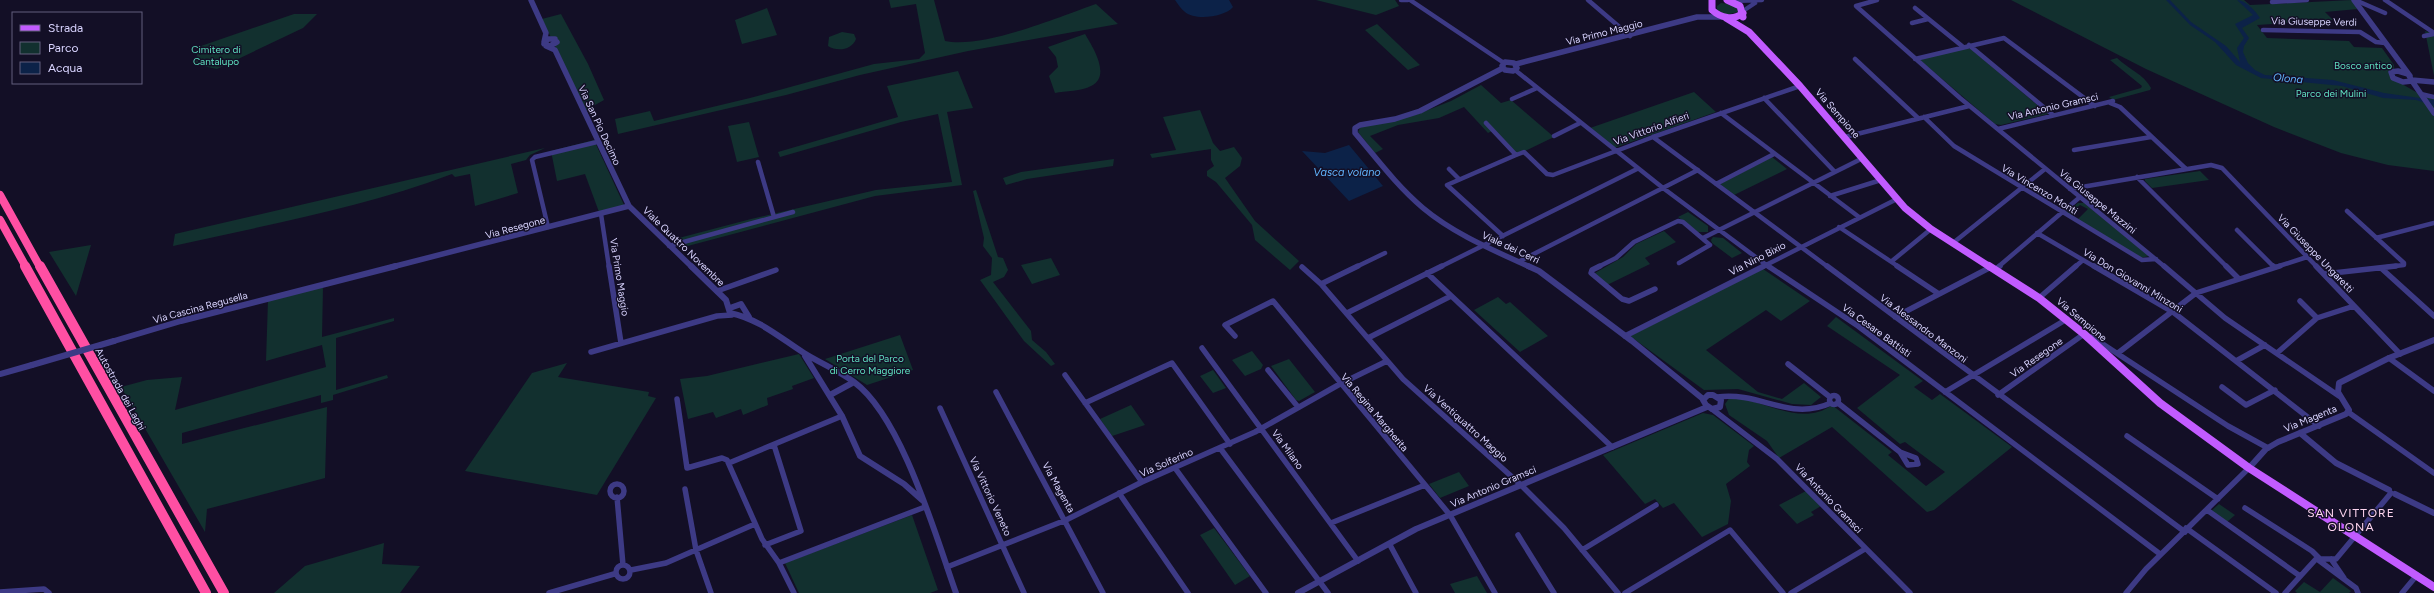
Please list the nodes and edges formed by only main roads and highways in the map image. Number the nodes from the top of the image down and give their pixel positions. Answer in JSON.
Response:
{"nodes":[{"id":1,"x":1720,"y":0,"type":"edge"},
{"id":2,"x":1728,"y":0,"type":"edge"},
{"id":3,"x":1712,"y":3,"type":"edge"},
{"id":4,"x":1743,"y":12,"type":"junction"},
{"id":5,"x":1724,"y":17,"type":"junction"},
{"id":6,"x":1749,"y":32,"type":"junction"},
{"id":7,"x":0,"y":195,"type":"edge"},
{"id":8,"x":0,"y":220,"type":"edge"},
{"id":9,"x":2434,"y":587,"type":"edge"},
{"id":10,"x":206,"y":593,"type":"edge"},
{"id":11,"x":224,"y":593,"type":"edge"}],
"edges":[{"from":1,"to":3,"type":"main road"},
{"from":2,"to":4,"type":"main road"},
{"from":3,"to":5,"type":"main road","name":"Via Sempione"},
{"from":4,"to":5,"type":"main road"},
{"from":4,"to":6,"type":"main road","name":"Via Sempione"},
{"from":5,"to":6,"type":"main road","name":"Via Sempione"},
{"from":6,"to":9,"type":"main road","name":"Via Sempione"},
{"from":7,"to":11,"type":"highway","name":"Autostrada dei Laghi"},
{"from":8,"to":10,"type":"highway"}]}
